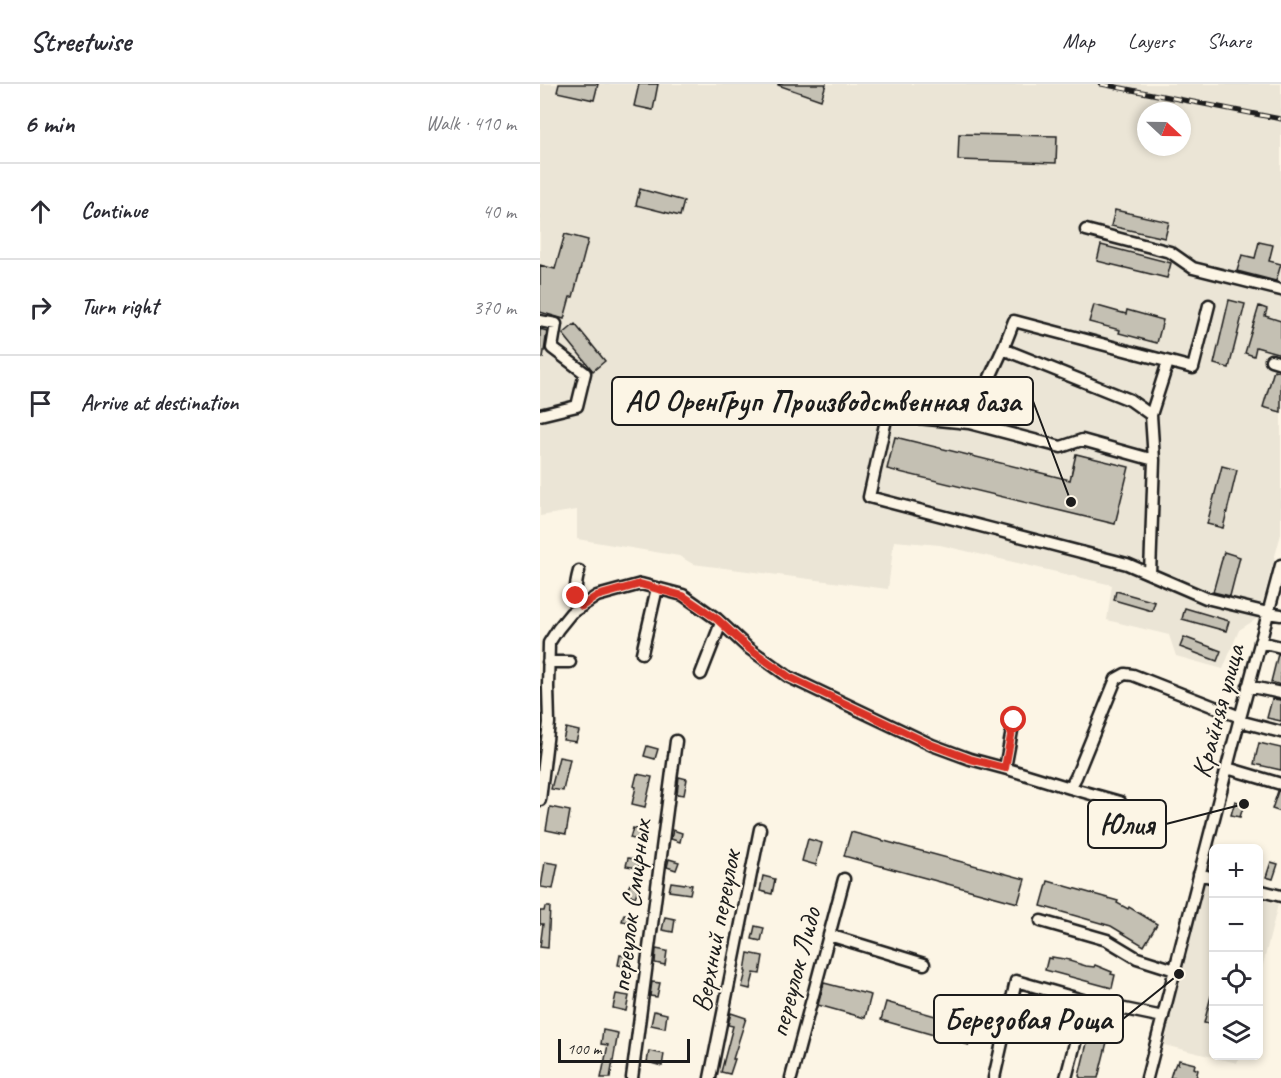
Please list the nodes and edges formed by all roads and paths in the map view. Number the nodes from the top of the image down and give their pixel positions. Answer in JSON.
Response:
{"nodes":[{"id":1,"x":1086,"y":230,"type":"dead end"},
{"id":2,"x":1281,"y":290,"type":"edge"},
{"id":3,"x":1209,"y":305,"type":"dead end"},
{"id":4,"x":540,"y":321,"type":"edge"},
{"id":5,"x":1003,"y":349,"type":"junction"},
{"id":6,"x":1167,"y":362,"type":"junction"},
{"id":7,"x":540,"y":415,"type":"edge"},
{"id":8,"x":1152,"y":415,"type":"junction"},
{"id":9,"x":969,"y":423,"type":"junction"},
{"id":10,"x":1154,"y":460,"type":"junction"},
{"id":11,"x":1281,"y":565,"type":"edge"},
{"id":12,"x":579,"y":571,"type":"dead end"},
{"id":13,"x":1150,"y":574,"type":"junction"},
{"id":14,"x":657,"y":588,"type":"junction"},
{"id":15,"x":582,"y":606,"type":"junction"},
{"id":16,"x":1268,"y":613,"type":"junction"},
{"id":17,"x":1281,"y":615,"type":"edge"},
{"id":18,"x":721,"y":623,"type":"junction"},
{"id":19,"x":1260,"y":642,"type":"junction"},
{"id":20,"x":1281,"y":647,"type":"edge"},
{"id":21,"x":642,"y":653,"type":"dead end"},
{"id":22,"x":548,"y":662,"type":"junction"},
{"id":23,"x":570,"y":662,"type":"dead end"},
{"id":24,"x":701,"y":674,"type":"dead end"},
{"id":25,"x":1248,"y":686,"type":"junction"},
{"id":26,"x":1281,"y":693,"type":"edge"},
{"id":27,"x":1013,"y":713,"type":"dead end"},
{"id":28,"x":1240,"y":719,"type":"junction"},
{"id":29,"x":1281,"y":732,"type":"edge"},
{"id":30,"x":676,"y":741,"type":"dead end"},
{"id":31,"x":1005,"y":768,"type":"junction"},
{"id":32,"x":1227,"y":768,"type":"junction"},
{"id":33,"x":1281,"y":784,"type":"edge"},
{"id":34,"x":1070,"y":788,"type":"junction"},
{"id":35,"x":540,"y":800,"type":"edge"},
{"id":36,"x":1123,"y":814,"type":"dead end"},
{"id":37,"x":760,"y":830,"type":"dead end"},
{"id":38,"x":1199,"y":874,"type":"junction"},
{"id":39,"x":1209,"y":877,"type":"edge"},
{"id":40,"x":844,"y":879,"type":"dead end"},
{"id":41,"x":1263,"y":891,"type":"edge"},
{"id":42,"x":1281,"y":896,"type":"edge"},
{"id":43,"x":1041,"y":921,"type":"dead end"},
{"id":44,"x":829,"y":935,"type":"junction"},
{"id":45,"x":924,"y":964,"type":"dead end"},
{"id":46,"x":1175,"y":970,"type":"junction"},
{"id":47,"x":1086,"y":1001,"type":"junction"},
{"id":48,"x":1163,"y":1017,"type":"junction"},
{"id":49,"x":997,"y":1077,"type":"edge"},
{"id":50,"x":632,"y":1078,"type":"edge"},
{"id":51,"x":710,"y":1078,"type":"edge"},
{"id":52,"x":790,"y":1078,"type":"edge"},
{"id":53,"x":1066,"y":1078,"type":"edge"},
{"id":54,"x":1147,"y":1078,"type":"edge"}],
"edges":[{"from":1,"to":2,"type":"street"},
{"from":3,"to":6,"type":"street"},
{"from":4,"to":7,"type":"street"},
{"from":5,"to":6,"type":"street"},
{"from":5,"to":8,"type":"street"},
{"from":5,"to":9,"type":"street"},
{"from":6,"to":8,"type":"street"},
{"from":8,"to":10,"type":"street"},
{"from":9,"to":10,"type":"street"},
{"from":9,"to":13,"type":"street"},
{"from":10,"to":13,"type":"street"},
{"from":11,"to":16,"type":"street","name":"Крайняя улица"},
{"from":12,"to":15,"type":"street"},
{"from":13,"to":16,"type":"street"},
{"from":14,"to":15,"type":"street"},
{"from":14,"to":18,"type":"street"},
{"from":14,"to":21,"type":"street"},
{"from":15,"to":22,"type":"street"},
{"from":16,"to":17,"type":"street"},
{"from":16,"to":19,"type":"street","name":"Крайняя улица"},
{"from":18,"to":24,"type":"street"},
{"from":18,"to":31,"type":"street"},
{"from":19,"to":20,"type":"street"},
{"from":19,"to":25,"type":"street","name":"Крайняя улица"},
{"from":22,"to":23,"type":"street"},
{"from":22,"to":35,"type":"street"},
{"from":25,"to":26,"type":"street"},
{"from":25,"to":28,"type":"street","name":"Крайняя улица"},
{"from":27,"to":31,"type":"street"},
{"from":28,"to":29,"type":"street"},
{"from":28,"to":32,"type":"street","name":"Крайняя улица"},
{"from":28,"to":34,"type":"street"},
{"from":30,"to":50,"type":"street","name":"переулок Смирных"},
{"from":31,"to":34,"type":"street"},
{"from":32,"to":33,"type":"street"},
{"from":32,"to":38,"type":"street","name":"Крайняя улица"},
{"from":34,"to":36,"type":"street"},
{"from":37,"to":51,"type":"street","name":"Верхний переулок"},
{"from":38,"to":39,"type":"street"},
{"from":38,"to":46,"type":"street","name":"Крайняя улица"},
{"from":40,"to":44,"type":"street","name":"переулок Лидо"},
{"from":41,"to":42,"type":"street"},
{"from":43,"to":46,"type":"street"},
{"from":44,"to":45,"type":"street"},
{"from":44,"to":52,"type":"street","name":"переулок Лидо"},
{"from":46,"to":48,"type":"street","name":"Крайняя улица"},
{"from":47,"to":48,"type":"street"},
{"from":47,"to":49,"type":"street"},
{"from":47,"to":53,"type":"street"},
{"from":48,"to":54,"type":"street","name":"Крайняя улица"}]}
